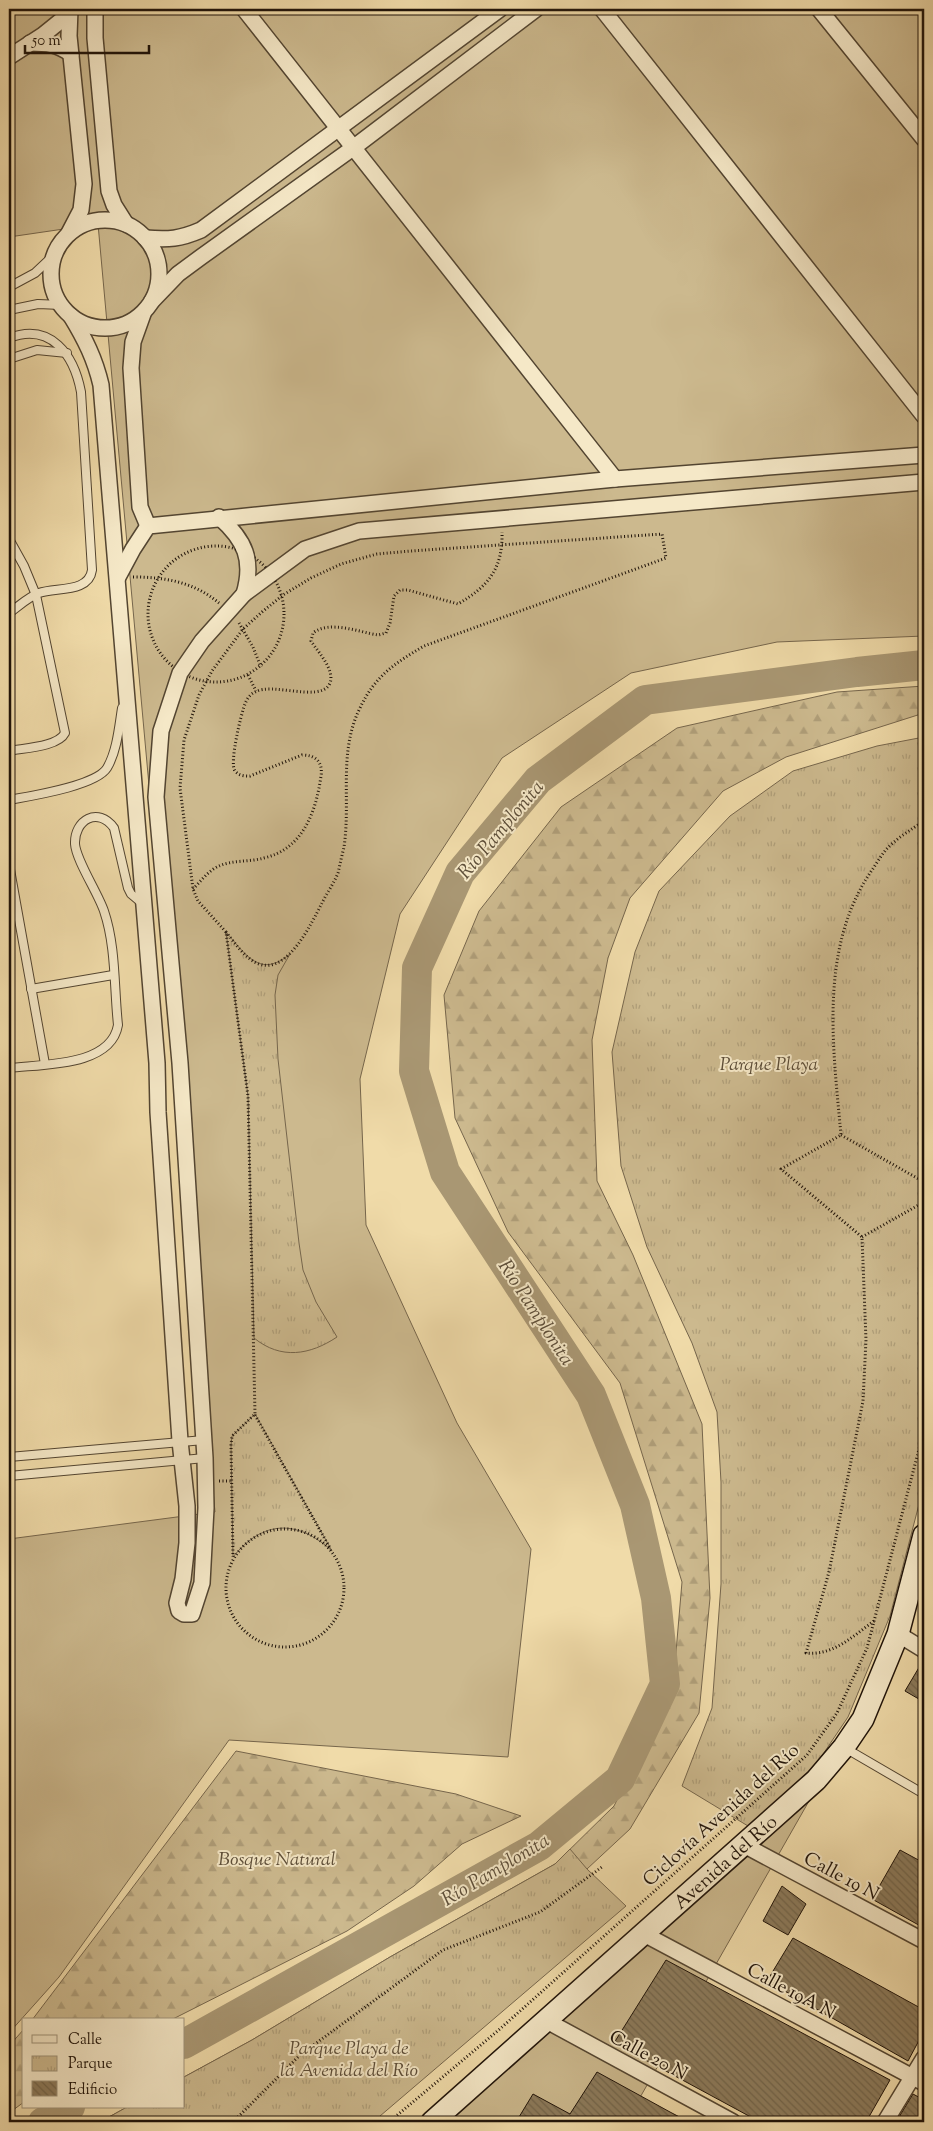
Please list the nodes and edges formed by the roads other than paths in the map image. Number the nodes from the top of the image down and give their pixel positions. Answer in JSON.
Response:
{"nodes":[{"id":1,"x":95,"y":9,"type":"edge"},
{"id":2,"x":244,"y":9,"type":"edge"},
{"id":3,"x":500,"y":9,"type":"edge"},
{"id":4,"x":536,"y":9,"type":"edge"},
{"id":5,"x":602,"y":9,"type":"edge"},
{"id":6,"x":819,"y":9,"type":"edge"},
{"id":7,"x":69,"y":11,"type":"edge"},
{"id":8,"x":28,"y":43,"type":"junction"},
{"id":9,"x":71,"y":54,"type":"junction"},
{"id":10,"x":9,"y":56,"type":"edge"},
{"id":11,"x":338,"y":128,"type":"junction"},
{"id":12,"x":924,"y":139,"type":"edge"},
{"id":13,"x":354,"y":148,"type":"junction"},
{"id":14,"x":126,"y":224,"type":"junction"},
{"id":15,"x":68,"y":234,"type":"junction"},
{"id":16,"x":145,"y":238,"type":"junction"},
{"id":17,"x":54,"y":255,"type":"junction"},
{"id":18,"x":9,"y":287,"type":"edge"},
{"id":19,"x":152,"y":301,"type":"junction"},
{"id":20,"x":61,"y":304,"type":"junction"},
{"id":21,"x":9,"y":310,"type":"edge"},
{"id":22,"x":143,"y":314,"type":"junction"},
{"id":23,"x":72,"y":316,"type":"junction"},
{"id":24,"x":9,"y":338,"type":"edge"},
{"id":25,"x":67,"y":353,"type":"junction"},
{"id":26,"x":9,"y":359,"type":"edge"},
{"id":27,"x":924,"y":416,"type":"edge"},
{"id":28,"x":924,"y":456,"type":"edge"},
{"id":29,"x":615,"y":479,"type":"junction"},
{"id":30,"x":924,"y":482,"type":"edge"},
{"id":31,"x":219,"y":518,"type":"junction"},
{"id":32,"x":148,"y":526,"type":"junction"},
{"id":33,"x":9,"y":539,"type":"edge"},
{"id":34,"x":118,"y":577,"type":"junction"},
{"id":35,"x":244,"y":594,"type":"junction"},
{"id":36,"x":36,"y":595,"type":"junction"},
{"id":37,"x":9,"y":613,"type":"edge"},
{"id":38,"x":125,"y":694,"type":"junction"},
{"id":39,"x":9,"y":751,"type":"edge"},
{"id":40,"x":9,"y":800,"type":"edge"},
{"id":41,"x":9,"y":864,"type":"edge"},
{"id":42,"x":144,"y":904,"type":"junction"},
{"id":43,"x":113,"y":975,"type":"junction"},
{"id":44,"x":32,"y":989,"type":"junction"},
{"id":45,"x":157,"y":1063,"type":"junction"},
{"id":46,"x":180,"y":1063,"type":"junction"},
{"id":47,"x":45,"y":1064,"type":"junction"},
{"id":48,"x":9,"y":1068,"type":"edge"},
{"id":49,"x":158,"y":1112,"type":"junction"},
{"id":50,"x":183,"y":1114,"type":"junction"},
{"id":51,"x":204,"y":1440,"type":"junction"},
{"id":52,"x":180,"y":1441,"type":"junction"},
{"id":53,"x":9,"y":1457,"type":"edge"},
{"id":54,"x":205,"y":1458,"type":"junction"},
{"id":55,"x":182,"y":1459,"type":"junction"},
{"id":56,"x":9,"y":1476,"type":"edge"},
{"id":57,"x":924,"y":1535,"type":"edge"},
{"id":58,"x":898,"y":1634,"type":"junction"},
{"id":59,"x":924,"y":1650,"type":"edge"},
{"id":60,"x":844,"y":1747,"type":"junction"},
{"id":61,"x":924,"y":1794,"type":"edge"},
{"id":62,"x":742,"y":1844,"type":"junction"},
{"id":63,"x":642,"y":1933,"type":"junction"},
{"id":64,"x":924,"y":1940,"type":"edge"},
{"id":65,"x":545,"y":2020,"type":"junction"},
{"id":66,"x":924,"y":2058,"type":"edge"},
{"id":67,"x":919,"y":2080,"type":"edge"},
{"id":68,"x":442,"y":2120,"type":"edge"},
{"id":69,"x":733,"y":2122,"type":"edge"},
{"id":70,"x":885,"y":2122,"type":"edge"}],
"edges":[{"from":1,"to":14,"type":"street"},
{"from":2,"to":11,"type":"street"},
{"from":3,"to":11,"type":"street"},
{"from":4,"to":13,"type":"street"},
{"from":5,"to":27,"type":"street"},
{"from":6,"to":12,"type":"street"},
{"from":7,"to":8,"type":"street"},
{"from":7,"to":9,"type":"street"},
{"from":8,"to":9,"type":"street"},
{"from":8,"to":10,"type":"street"},
{"from":9,"to":15,"type":"street"},
{"from":11,"to":13,"type":"street"},
{"from":11,"to":16,"type":"street"},
{"from":13,"to":19,"type":"street"},
{"from":13,"to":29,"type":"street"},
{"from":14,"to":15,"type":"street"},
{"from":14,"to":16,"type":"street"},
{"from":15,"to":17,"type":"street"},
{"from":16,"to":19,"type":"street"},
{"from":17,"to":18,"type":"lane"},
{"from":17,"to":20,"type":"street"},
{"from":19,"to":22,"type":"street"},
{"from":20,"to":21,"type":"lane"},
{"from":20,"to":23,"type":"street"},
{"from":22,"to":23,"type":"street"},
{"from":22,"to":32,"type":"street"},
{"from":23,"to":34,"type":"street"},
{"from":24,"to":25,"type":"lane"},
{"from":25,"to":26,"type":"lane"},
{"from":25,"to":36,"type":"lane"},
{"from":28,"to":29,"type":"street"},
{"from":29,"to":31,"type":"street"},
{"from":30,"to":35,"type":"street"},
{"from":31,"to":32,"type":"street"},
{"from":31,"to":35,"type":"street"},
{"from":32,"to":34,"type":"street"},
{"from":33,"to":36,"type":"lane"},
{"from":34,"to":38,"type":"street"},
{"from":35,"to":46,"type":"street"},
{"from":36,"to":37,"type":"lane"},
{"from":36,"to":39,"type":"lane"},
{"from":38,"to":40,"type":"lane"},
{"from":38,"to":42,"type":"street"},
{"from":41,"to":44,"type":"lane"},
{"from":42,"to":43,"type":"lane"},
{"from":42,"to":45,"type":"street"},
{"from":43,"to":44,"type":"lane"},
{"from":43,"to":47,"type":"lane"},
{"from":44,"to":47,"type":"lane"},
{"from":45,"to":46,"type":"street"},
{"from":45,"to":49,"type":"street"},
{"from":46,"to":50,"type":"street"},
{"from":47,"to":48,"type":"lane"},
{"from":49,"to":50,"type":"street"},
{"from":49,"to":52,"type":"street"},
{"from":50,"to":51,"type":"street"},
{"from":51,"to":52,"type":"lane"},
{"from":51,"to":54,"type":"street"},
{"from":52,"to":53,"type":"lane"},
{"from":52,"to":55,"type":"street"},
{"from":54,"to":55,"type":"lane"},
{"from":54,"to":55,"type":"street"},
{"from":55,"to":56,"type":"lane"},
{"from":57,"to":58,"type":"main road","name":"Avenida del Río"},
{"from":58,"to":59,"type":"street"},
{"from":58,"to":60,"type":"main road","name":"Avenida del Río"},
{"from":60,"to":61,"type":"lane"},
{"from":60,"to":62,"type":"main road","name":"Avenida del Río"},
{"from":62,"to":63,"type":"main road","name":"Avenida del Río"},
{"from":62,"to":64,"type":"street","name":"Calle 19 N"},
{"from":63,"to":65,"type":"main road","name":"Avenida del Río"},
{"from":63,"to":67,"type":"street","name":"Calle 19A N"},
{"from":65,"to":68,"type":"main road","name":"Avenida del Río"},
{"from":65,"to":69,"type":"street","name":"Calle 20 N"},
{"from":66,"to":67,"type":"street"},
{"from":67,"to":70,"type":"street"}]}
